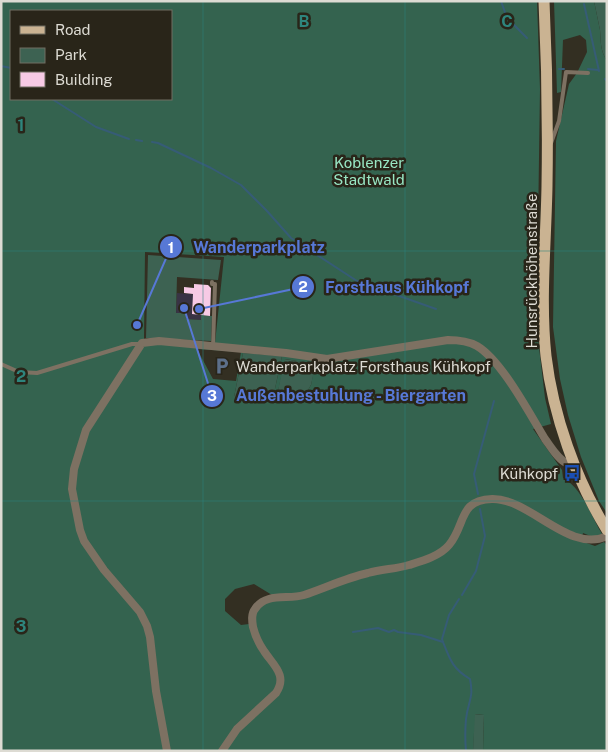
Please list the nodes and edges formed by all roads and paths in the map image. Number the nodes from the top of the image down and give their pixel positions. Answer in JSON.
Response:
{"nodes":[{"id":1,"x":544,"y":1,"type":"edge"},
{"id":2,"x":588,"y":73,"type":"dead end"},
{"id":3,"x":547,"y":148,"type":"junction"},
{"id":4,"x":212,"y":282,"type":"dead end"},
{"id":5,"x":142,"y":344,"type":"junction"},
{"id":6,"x":213,"y":347,"type":"junction"},
{"id":7,"x":1,"y":364,"type":"edge"},
{"id":8,"x":574,"y":461,"type":"junction"},
{"id":9,"x":607,"y":530,"type":"edge"},
{"id":10,"x":607,"y":536,"type":"edge"},
{"id":11,"x":167,"y":751,"type":"edge"},
{"id":12,"x":222,"y":751,"type":"edge"}],
"edges":[{"from":1,"to":3,"type":"main road","name":"Hunsrückhöhenstraße"},
{"from":2,"to":3,"type":"lane"},
{"from":3,"to":8,"type":"main road","name":"Hunsrückhöhenstraße"},
{"from":4,"to":6,"type":"lane"},
{"from":5,"to":6,"type":"street"},
{"from":5,"to":7,"type":"lane"},
{"from":5,"to":11,"type":"street"},
{"from":6,"to":8,"type":"street"},
{"from":8,"to":9,"type":"main road","name":"Hunsrückhöhenstraße"},
{"from":10,"to":12,"type":"street"}]}
